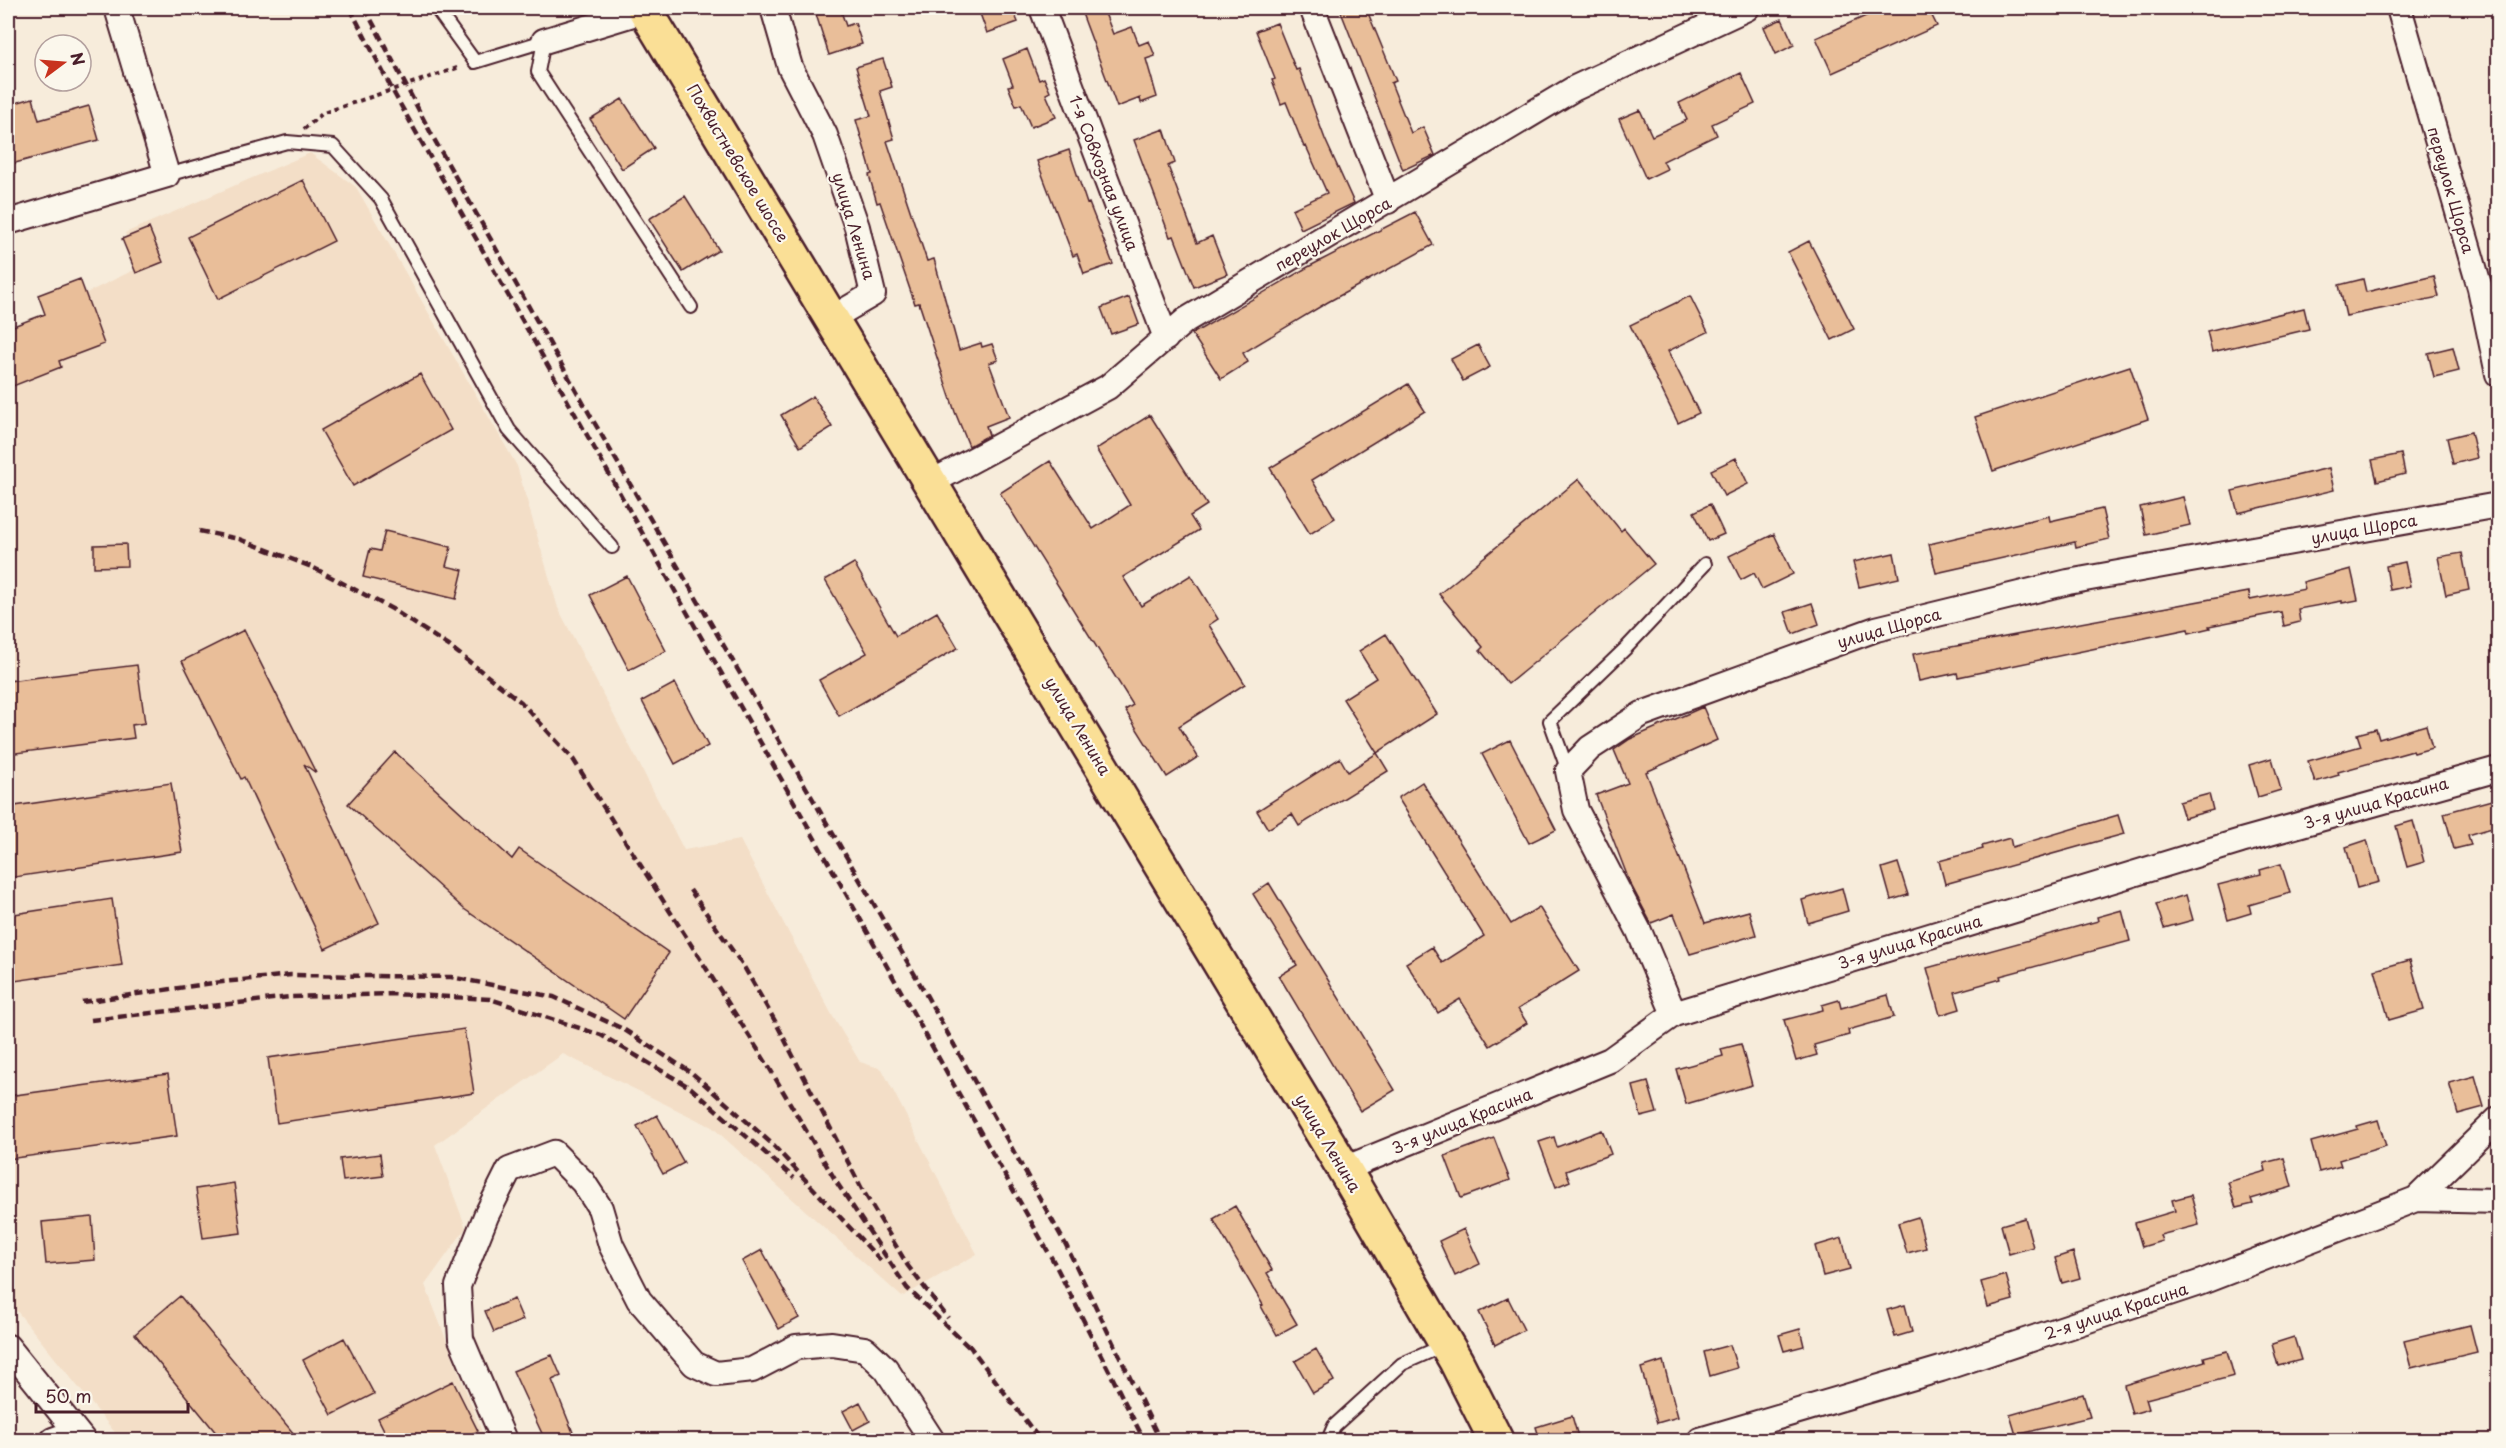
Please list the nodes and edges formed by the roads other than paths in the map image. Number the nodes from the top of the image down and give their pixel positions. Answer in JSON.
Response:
{"nodes":[{"id":1,"x":117,"y":8,"type":"edge"},
{"id":2,"x":436,"y":8,"type":"edge"},
{"id":3,"x":773,"y":8,"type":"edge"},
{"id":4,"x":1042,"y":8,"type":"edge"},
{"id":5,"x":1312,"y":8,"type":"edge"},
{"id":6,"x":1747,"y":8,"type":"edge"},
{"id":7,"x":2399,"y":8,"type":"edge"},
{"id":8,"x":645,"y":9,"type":"edge"},
{"id":9,"x":544,"y":40,"type":"junction"},
{"id":10,"x":167,"y":175,"type":"junction"},
{"id":11,"x":1388,"y":201,"type":"junction"},
{"id":12,"x":9,"y":217,"type":"edge"},
{"id":13,"x":691,"y":307,"type":"dead end"},
{"id":14,"x":832,"y":318,"type":"junction"},
{"id":15,"x":1166,"y":338,"type":"junction"},
{"id":16,"x":2499,"y":374,"type":"edge"},
{"id":17,"x":932,"y":482,"type":"junction"},
{"id":18,"x":2499,"y":505,"type":"edge"},
{"id":19,"x":612,"y":547,"type":"dead end"},
{"id":20,"x":1705,"y":564,"type":"dead end"},
{"id":21,"x":2499,"y":769,"type":"edge"},
{"id":22,"x":1568,"y":771,"type":"junction"},
{"id":23,"x":1674,"y":1014,"type":"junction"},
{"id":24,"x":2499,"y":1119,"type":"edge"},
{"id":25,"x":1344,"y":1170,"type":"junction"},
{"id":26,"x":2416,"y":1199,"type":"junction"},
{"id":27,"x":2499,"y":1202,"type":"edge"},
{"id":28,"x":1446,"y":1344,"type":"junction"},
{"id":29,"x":8,"y":1347,"type":"edge"},
{"id":30,"x":70,"y":1438,"type":"edge"},
{"id":31,"x":504,"y":1440,"type":"edge"},
{"id":32,"x":932,"y":1440,"type":"edge"},
{"id":33,"x":1328,"y":1440,"type":"edge"},
{"id":34,"x":1496,"y":1440,"type":"edge"},
{"id":35,"x":1700,"y":1440,"type":"edge"}],
"edges":[{"from":1,"to":10,"type":"street"},
{"from":2,"to":9,"type":"lane"},
{"from":3,"to":14,"type":"street","name":"улица Ленина"},
{"from":4,"to":15,"type":"street","name":"1-я Совхозная улица"},
{"from":5,"to":11,"type":"street"},
{"from":6,"to":11,"type":"street","name":"переулок Щорса"},
{"from":7,"to":16,"type":"street","name":"переулок Щорса"},
{"from":8,"to":9,"type":"street"},
{"from":8,"to":14,"type":"main road","name":"Похвистневское шоссе"},
{"from":9,"to":13,"type":"lane"},
{"from":10,"to":12,"type":"street"},
{"from":10,"to":19,"type":"lane"},
{"from":11,"to":15,"type":"street","name":"переулок Щорса"},
{"from":14,"to":17,"type":"main road","name":"улица Ленина"},
{"from":15,"to":17,"type":"street","name":"переулок Щорса"},
{"from":17,"to":25,"type":"main road","name":"улица Ленина"},
{"from":18,"to":22,"type":"street","name":"улица Щорса"},
{"from":20,"to":22,"type":"lane"},
{"from":21,"to":23,"type":"street","name":"3-я улица Красина"},
{"from":22,"to":23,"type":"street"},
{"from":23,"to":25,"type":"street","name":"3-я улица Красина"},
{"from":24,"to":26,"type":"street","name":"2-я улица Красина"},
{"from":25,"to":28,"type":"main road","name":"улица Ленина"},
{"from":26,"to":27,"type":"street"},
{"from":26,"to":35,"type":"street","name":"2-я улица Красина"},
{"from":28,"to":33,"type":"lane"},
{"from":28,"to":34,"type":"main road","name":"улица Ленина"},
{"from":29,"to":30,"type":"street"},
{"from":31,"to":32,"type":"street"}]}
